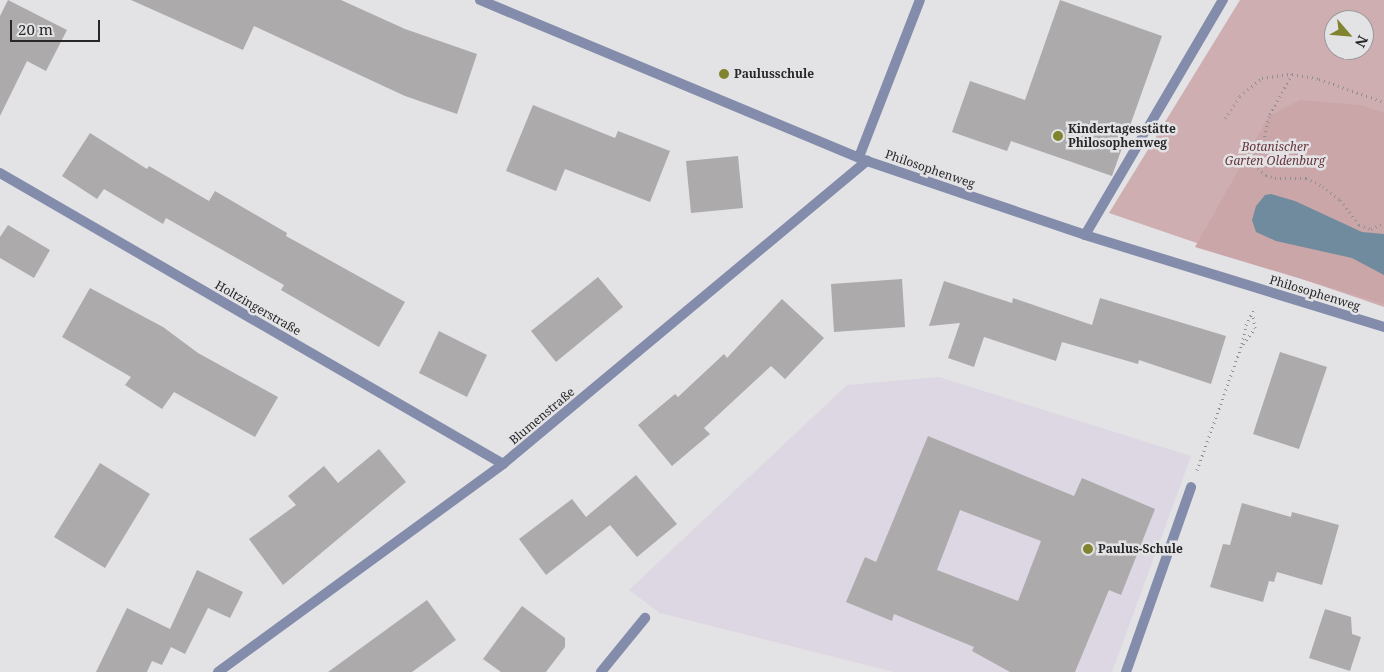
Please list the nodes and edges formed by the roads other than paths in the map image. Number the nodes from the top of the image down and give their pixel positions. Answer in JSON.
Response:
{"nodes":[{"id":1,"x":480,"y":0,"type":"edge"},
{"id":2,"x":920,"y":0,"type":"edge"},
{"id":3,"x":1223,"y":0,"type":"edge"},
{"id":4,"x":863,"y":159,"type":"junction"},
{"id":5,"x":0,"y":173,"type":"edge"},
{"id":6,"x":1085,"y":235,"type":"junction"},
{"id":7,"x":1384,"y":327,"type":"edge"},
{"id":8,"x":503,"y":464,"type":"junction"},
{"id":9,"x":1191,"y":487,"type":"road end"},
{"id":10,"x":645,"y":618,"type":"dead end"},
{"id":11,"x":218,"y":672,"type":"edge"},
{"id":12,"x":601,"y":672,"type":"edge"},
{"id":13,"x":1126,"y":672,"type":"edge"}],
"edges":[{"from":1,"to":4,"type":"street","name":"Philosophenweg"},
{"from":2,"to":4,"type":"street"},
{"from":3,"to":6,"type":"street"},
{"from":4,"to":6,"type":"street","name":"Philosophenweg"},
{"from":4,"to":8,"type":"street","name":"Blumenstraße"},
{"from":5,"to":8,"type":"street","name":"Holtzingerstraße"},
{"from":6,"to":7,"type":"street","name":"Philosophenweg"},
{"from":8,"to":11,"type":"street","name":"Blumenstraße"},
{"from":9,"to":13,"type":"street"},
{"from":10,"to":12,"type":"street"}]}
